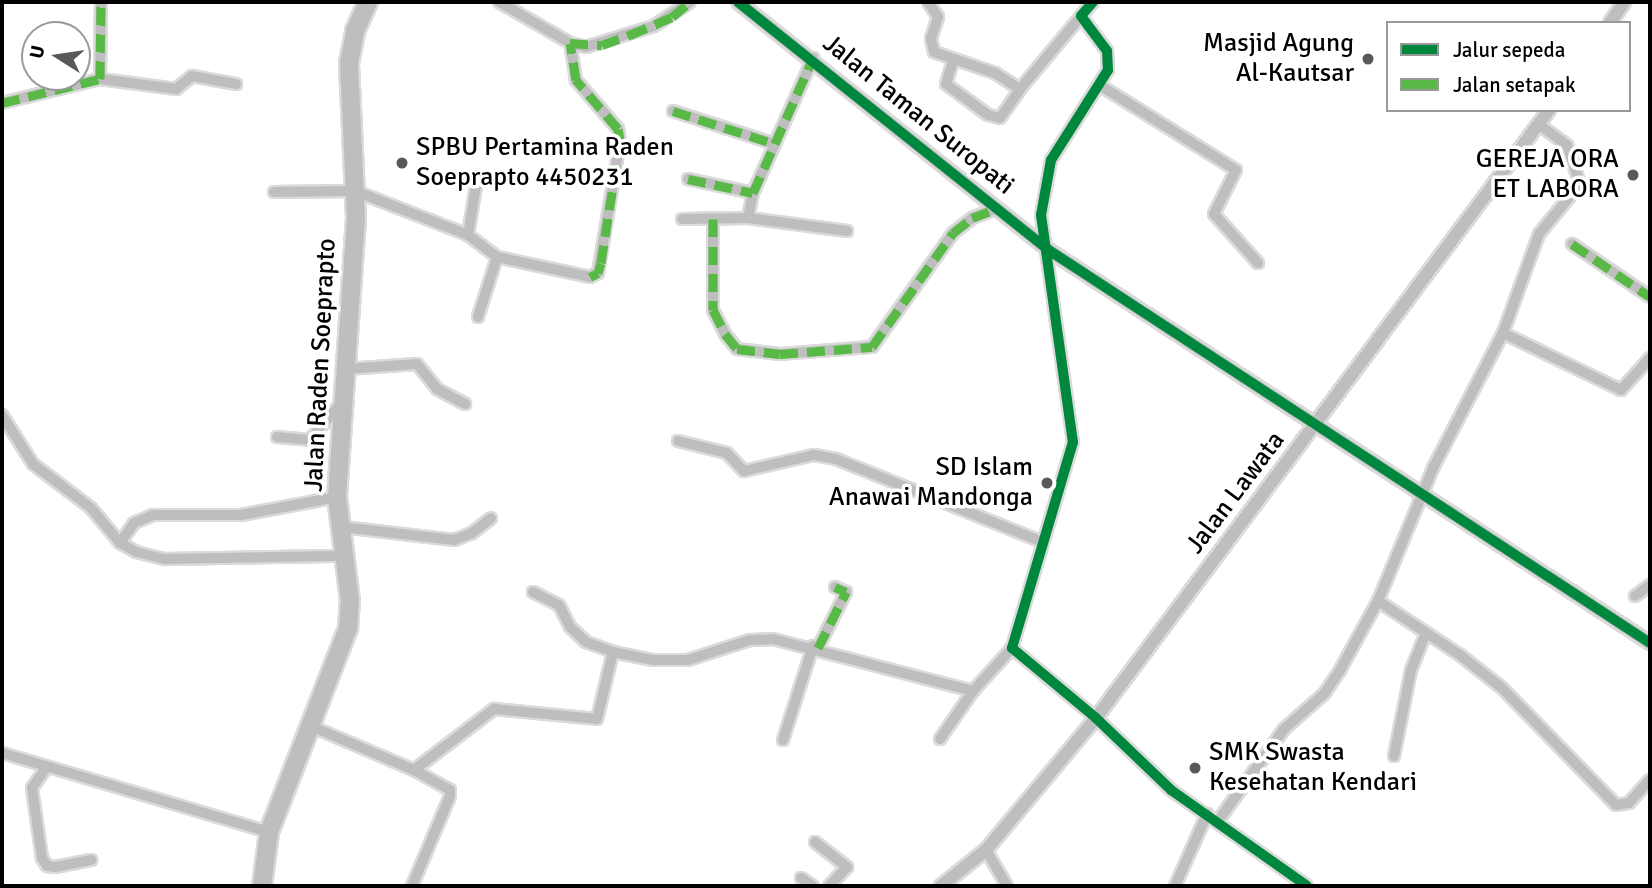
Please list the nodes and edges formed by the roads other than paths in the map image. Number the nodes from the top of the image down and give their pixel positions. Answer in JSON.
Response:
{"nodes":[{"id":1,"x":101,"y":2,"type":"edge"},
{"id":2,"x":368,"y":2,"type":"edge"},
{"id":3,"x":499,"y":2,"type":"edge"},
{"id":4,"x":690,"y":2,"type":"edge"},
{"id":5,"x":738,"y":2,"type":"edge"},
{"id":6,"x":929,"y":2,"type":"edge"},
{"id":7,"x":1093,"y":2,"type":"edge"},
{"id":8,"x":1624,"y":2,"type":"edge"},
{"id":9,"x":1081,"y":16,"type":"junction"},
{"id":10,"x":1611,"y":21,"type":"edge"},
{"id":11,"x":570,"y":43,"type":"junction"},
{"id":12,"x":813,"y":58,"type":"junction"},
{"id":13,"x":953,"y":61,"type":"junction"},
{"id":14,"x":100,"y":79,"type":"junction"},
{"id":15,"x":236,"y":84,"type":"dead end"},
{"id":16,"x":1101,"y":86,"type":"junction"},
{"id":17,"x":1020,"y":89,"type":"junction"},
{"id":18,"x":2,"y":103,"type":"edge"},
{"id":19,"x":673,"y":111,"type":"dead end"},
{"id":20,"x":1548,"y":112,"type":"edge"},
{"id":21,"x":1539,"y":124,"type":"junction"},
{"id":22,"x":772,"y":143,"type":"junction"},
{"id":23,"x":688,"y":179,"type":"dead end"},
{"id":24,"x":476,"y":186,"type":"dead end"},
{"id":25,"x":355,"y":191,"type":"junction"},
{"id":26,"x":274,"y":192,"type":"dead end"},
{"id":27,"x":753,"y":193,"type":"junction"},
{"id":28,"x":996,"y":209,"type":"junction"},
{"id":29,"x":748,"y":218,"type":"junction"},
{"id":30,"x":682,"y":219,"type":"dead end"},
{"id":31,"x":713,"y":219,"type":"junction"},
{"id":32,"x":847,"y":231,"type":"dead end"},
{"id":33,"x":468,"y":235,"type":"junction"},
{"id":34,"x":1572,"y":244,"type":"dead end"},
{"id":35,"x":1047,"y":249,"type":"junction"},
{"id":36,"x":497,"y":257,"type":"junction"},
{"id":37,"x":1258,"y":263,"type":"dead end"},
{"id":38,"x":1650,"y":297,"type":"edge"},
{"id":39,"x":478,"y":317,"type":"dead end"},
{"id":40,"x":1503,"y":333,"type":"junction"},
{"id":41,"x":1650,"y":358,"type":"edge"},
{"id":42,"x":346,"y":369,"type":"junction"},
{"id":43,"x":343,"y":401,"type":"junction"},
{"id":44,"x":465,"y":404,"type":"dead end"},
{"id":45,"x":2,"y":415,"type":"edge"},
{"id":46,"x":1314,"y":426,"type":"junction"},
{"id":47,"x":276,"y":437,"type":"dead end"},
{"id":48,"x":678,"y":441,"type":"dead end"},
{"id":49,"x":1422,"y":492,"type":"junction"},
{"id":50,"x":337,"y":497,"type":"junction"},
{"id":51,"x":491,"y":519,"type":"dead end"},
{"id":52,"x":342,"y":527,"type":"junction"},
{"id":53,"x":1042,"y":542,"type":"junction"},
{"id":54,"x":120,"y":543,"type":"junction"},
{"id":55,"x":345,"y":556,"type":"junction"},
{"id":56,"x":1650,"y":585,"type":"edge"},
{"id":57,"x":835,"y":587,"type":"dead end"},
{"id":58,"x":533,"y":592,"type":"dead end"},
{"id":59,"x":1635,"y":596,"type":"dead end"},
{"id":60,"x":1378,"y":601,"type":"junction"},
{"id":61,"x":1426,"y":633,"type":"junction"},
{"id":62,"x":1650,"y":643,"type":"edge"},
{"id":63,"x":816,"y":647,"type":"junction"},
{"id":64,"x":1012,"y":648,"type":"junction"},
{"id":65,"x":613,"y":652,"type":"junction"},
{"id":66,"x":973,"y":691,"type":"junction"},
{"id":67,"x":1096,"y":718,"type":"junction"},
{"id":68,"x":313,"y":727,"type":"junction"},
{"id":69,"x":940,"y":739,"type":"dead end"},
{"id":70,"x":783,"y":740,"type":"dead end"},
{"id":71,"x":2,"y":753,"type":"edge"},
{"id":72,"x":1394,"y":756,"type":"dead end"},
{"id":73,"x":46,"y":768,"type":"junction"},
{"id":74,"x":414,"y":769,"type":"junction"},
{"id":75,"x":1650,"y":780,"type":"edge"},
{"id":76,"x":1207,"y":814,"type":"junction"},
{"id":77,"x":1218,"y":821,"type":"junction"},
{"id":78,"x":270,"y":832,"type":"junction"},
{"id":79,"x":816,"y":842,"type":"dead end"},
{"id":80,"x":986,"y":850,"type":"junction"},
{"id":81,"x":91,"y":860,"type":"dead end"},
{"id":82,"x":801,"y":878,"type":"dead end"},
{"id":83,"x":262,"y":886,"type":"edge"},
{"id":84,"x":412,"y":886,"type":"edge"},
{"id":85,"x":813,"y":886,"type":"edge"},
{"id":86,"x":829,"y":886,"type":"edge"},
{"id":87,"x":941,"y":886,"type":"edge"},
{"id":88,"x":1007,"y":886,"type":"edge"},
{"id":89,"x":1175,"y":886,"type":"edge"},
{"id":90,"x":1307,"y":886,"type":"edge"}],
"edges":[{"from":1,"to":14,"type":"street"},
{"from":2,"to":25,"type":"highway","name":"Jalan Raden Soeprapto"},
{"from":3,"to":11,"type":"street"},
{"from":4,"to":11,"type":"street"},
{"from":5,"to":12,"type":"street","name":"Jalan Taman Suropati"},
{"from":6,"to":13,"type":"street"},
{"from":7,"to":9,"type":"street"},
{"from":8,"to":10,"type":"street"},
{"from":9,"to":16,"type":"street"},
{"from":9,"to":17,"type":"street"},
{"from":11,"to":36,"type":"street"},
{"from":12,"to":22,"type":"street"},
{"from":12,"to":28,"type":"street","name":"Jalan Taman Suropati"},
{"from":13,"to":17,"type":"street"},
{"from":13,"to":17,"type":"street"},
{"from":14,"to":15,"type":"street"},
{"from":14,"to":18,"type":"street"},
{"from":16,"to":35,"type":"street"},
{"from":16,"to":37,"type":"street"},
{"from":19,"to":22,"type":"street"},
{"from":20,"to":21,"type":"street","name":"Jalan Lawata"},
{"from":21,"to":40,"type":"street"},
{"from":21,"to":46,"type":"street","name":"Jalan Lawata"},
{"from":22,"to":27,"type":"street"},
{"from":23,"to":27,"type":"street"},
{"from":24,"to":33,"type":"street"},
{"from":25,"to":26,"type":"street"},
{"from":25,"to":33,"type":"street"},
{"from":25,"to":42,"type":"highway","name":"Jalan Raden Soeprapto"},
{"from":27,"to":29,"type":"street"},
{"from":28,"to":31,"type":"street"},
{"from":28,"to":35,"type":"street","name":"Jalan Taman Suropati"},
{"from":29,"to":31,"type":"street"},
{"from":29,"to":32,"type":"street"},
{"from":30,"to":31,"type":"street"},
{"from":33,"to":36,"type":"street"},
{"from":34,"to":38,"type":"street"},
{"from":35,"to":46,"type":"street","name":"Jalan Taman Suropati"},
{"from":35,"to":53,"type":"street"},
{"from":36,"to":39,"type":"street"},
{"from":40,"to":41,"type":"street"},
{"from":40,"to":49,"type":"street"},
{"from":42,"to":43,"type":"highway","name":"Jalan Raden Soeprapto"},
{"from":42,"to":44,"type":"street"},
{"from":43,"to":47,"type":"street"},
{"from":43,"to":50,"type":"highway","name":"Jalan Raden Soeprapto"},
{"from":45,"to":54,"type":"street"},
{"from":46,"to":49,"type":"street","name":"Jalan Taman Suropati"},
{"from":46,"to":67,"type":"street","name":"Jalan Lawata"},
{"from":48,"to":53,"type":"street"},
{"from":49,"to":60,"type":"street"},
{"from":49,"to":62,"type":"street","name":"Jalan Taman Suropati"},
{"from":50,"to":52,"type":"highway","name":"Jalan Raden Soeprapto"},
{"from":50,"to":54,"type":"street"},
{"from":51,"to":52,"type":"street"},
{"from":52,"to":55,"type":"highway","name":"Jalan Raden Soeprapto"},
{"from":53,"to":64,"type":"street"},
{"from":54,"to":55,"type":"street"},
{"from":55,"to":68,"type":"highway","name":"Jalan Raden Soeprapto"},
{"from":56,"to":59,"type":"street"},
{"from":57,"to":63,"type":"street"},
{"from":58,"to":65,"type":"street"},
{"from":60,"to":61,"type":"street"},
{"from":60,"to":77,"type":"street"},
{"from":61,"to":72,"type":"street"},
{"from":61,"to":75,"type":"street"},
{"from":63,"to":65,"type":"street"},
{"from":63,"to":66,"type":"street"},
{"from":63,"to":70,"type":"street"},
{"from":64,"to":66,"type":"street"},
{"from":64,"to":67,"type":"street"},
{"from":65,"to":74,"type":"street"},
{"from":66,"to":69,"type":"street"},
{"from":67,"to":76,"type":"street"},
{"from":67,"to":80,"type":"street","name":"Jalan Lawata"},
{"from":68,"to":74,"type":"street"},
{"from":68,"to":78,"type":"highway","name":"Jalan Raden Soeprapto"},
{"from":71,"to":73,"type":"street"},
{"from":73,"to":78,"type":"street"},
{"from":73,"to":81,"type":"street"},
{"from":74,"to":84,"type":"street"},
{"from":76,"to":77,"type":"street"},
{"from":76,"to":89,"type":"street"},
{"from":77,"to":90,"type":"street"},
{"from":78,"to":83,"type":"highway","name":"Jalan Raden Soeprapto"},
{"from":79,"to":86,"type":"street"},
{"from":80,"to":87,"type":"street","name":"Jalan Lawata"},
{"from":80,"to":88,"type":"street"},
{"from":82,"to":85,"type":"street"}]}
